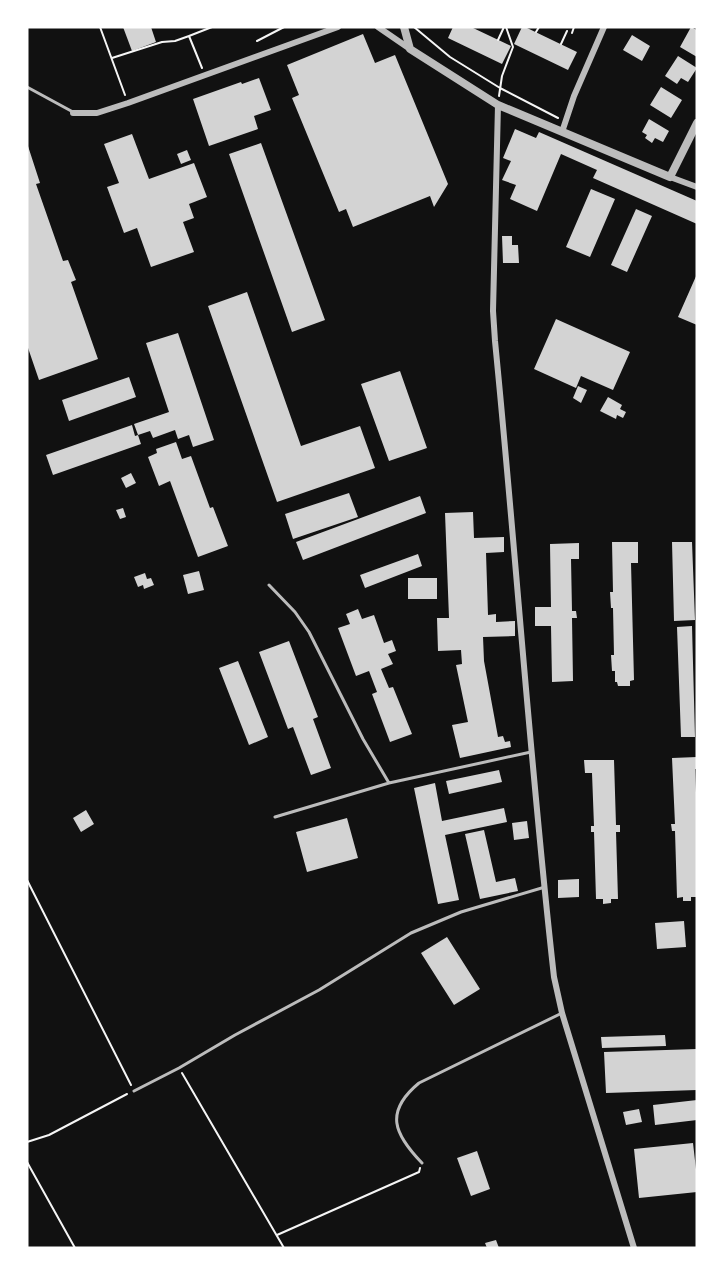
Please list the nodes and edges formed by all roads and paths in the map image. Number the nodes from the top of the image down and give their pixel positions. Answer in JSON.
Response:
{"nodes":[{"id":1,"x":100,"y":27,"type":"edge"},
{"id":2,"x":212,"y":27,"type":"edge"},
{"id":3,"x":284,"y":27,"type":"edge"},
{"id":4,"x":338,"y":27,"type":"edge"},
{"id":5,"x":378,"y":27,"type":"edge"},
{"id":6,"x":404,"y":27,"type":"edge"},
{"id":7,"x":414,"y":27,"type":"edge"},
{"id":8,"x":505,"y":27,"type":"edge"},
{"id":9,"x":539,"y":27,"type":"edge"},
{"id":10,"x":574,"y":27,"type":"edge"},
{"id":11,"x":604,"y":27,"type":"edge"},
{"id":12,"x":567,"y":31,"type":"dead end"},
{"id":13,"x":536,"y":32,"type":"dead end"},
{"id":14,"x":572,"y":33,"type":"dead end"},
{"id":15,"x":189,"y":36,"type":"junction"},
{"id":16,"x":498,"y":40,"type":"dead end"},
{"id":17,"x":257,"y":41,"type":"dead end"},
{"id":18,"x":561,"y":44,"type":"dead end"},
{"id":19,"x":410,"y":49,"type":"junction"},
{"id":20,"x":112,"y":58,"type":"junction"},
{"id":21,"x":205,"y":76,"type":"junction"},
{"id":22,"x":27,"y":87,"type":"edge"},
{"id":23,"x":501,"y":88,"type":"junction"},
{"id":24,"x":128,"y":103,"type":"junction"},
{"id":25,"x":498,"y":105,"type":"junction"},
{"id":26,"x":74,"y":112,"type":"joint"},
{"id":27,"x":566,"y":122,"type":"junction"},
{"id":28,"x":697,"y":123,"type":"edge"},
{"id":29,"x":562,"y":132,"type":"junction"},
{"id":30,"x":670,"y":177,"type":"junction"},
{"id":31,"x":697,"y":187,"type":"edge"},
{"id":32,"x":269,"y":585,"type":"dead end"},
{"id":33,"x":531,"y":752,"type":"junction"},
{"id":34,"x":389,"y":783,"type":"junction"},
{"id":35,"x":274,"y":817,"type":"dead end"},
{"id":36,"x":27,"y":880,"type":"edge"},
{"id":37,"x":545,"y":887,"type":"junction"},
{"id":38,"x":562,"y":1013,"type":"junction"},
{"id":39,"x":179,"y":1068,"type":"junction"},
{"id":40,"x":134,"y":1090,"type":"junction"},
{"id":41,"x":27,"y":1142,"type":"edge"},
{"id":42,"x":27,"y":1162,"type":"edge"},
{"id":43,"x":422,"y":1163,"type":"dead end"},
{"id":44,"x":419,"y":1172,"type":"dead end"},
{"id":45,"x":277,"y":1235,"type":"junction"},
{"id":46,"x":75,"y":1248,"type":"edge"},
{"id":47,"x":284,"y":1248,"type":"edge"},
{"id":48,"x":634,"y":1248,"type":"edge"}],
"edges":[{"from":1,"to":20,"type":"path"},
{"from":2,"to":15,"type":"path"},
{"from":3,"to":17,"type":"path"},
{"from":4,"to":21,"type":"street"},
{"from":5,"to":19,"type":"street"},
{"from":6,"to":19,"type":"street"},
{"from":7,"to":23,"type":"path"},
{"from":8,"to":16,"type":"path"},
{"from":8,"to":23,"type":"path"},
{"from":9,"to":13,"type":"path"},
{"from":10,"to":14,"type":"path"},
{"from":11,"to":27,"type":"street"},
{"from":12,"to":18,"type":"path"},
{"from":15,"to":20,"type":"path"},
{"from":15,"to":21,"type":"path"},
{"from":19,"to":25,"type":"street"},
{"from":20,"to":24,"type":"path"},
{"from":21,"to":24,"type":"street"},
{"from":22,"to":26,"type":"lane"},
{"from":23,"to":25,"type":"path"},
{"from":23,"to":27,"type":"path"},
{"from":24,"to":26,"type":"street"},
{"from":25,"to":29,"type":"street"},
{"from":25,"to":33,"type":"street"},
{"from":27,"to":29,"type":"street"},
{"from":28,"to":30,"type":"street"},
{"from":29,"to":30,"type":"street"},
{"from":30,"to":31,"type":"street"},
{"from":32,"to":34,"type":"lane"},
{"from":33,"to":34,"type":"lane"},
{"from":33,"to":37,"type":"street"},
{"from":34,"to":35,"type":"lane"},
{"from":36,"to":40,"type":"path"},
{"from":37,"to":38,"type":"street"},
{"from":37,"to":39,"type":"lane"},
{"from":38,"to":43,"type":"lane"},
{"from":38,"to":48,"type":"street"},
{"from":39,"to":40,"type":"lane"},
{"from":39,"to":45,"type":"path"},
{"from":40,"to":41,"type":"path"},
{"from":42,"to":46,"type":"path"},
{"from":44,"to":45,"type":"path"},
{"from":45,"to":47,"type":"path"}]}
